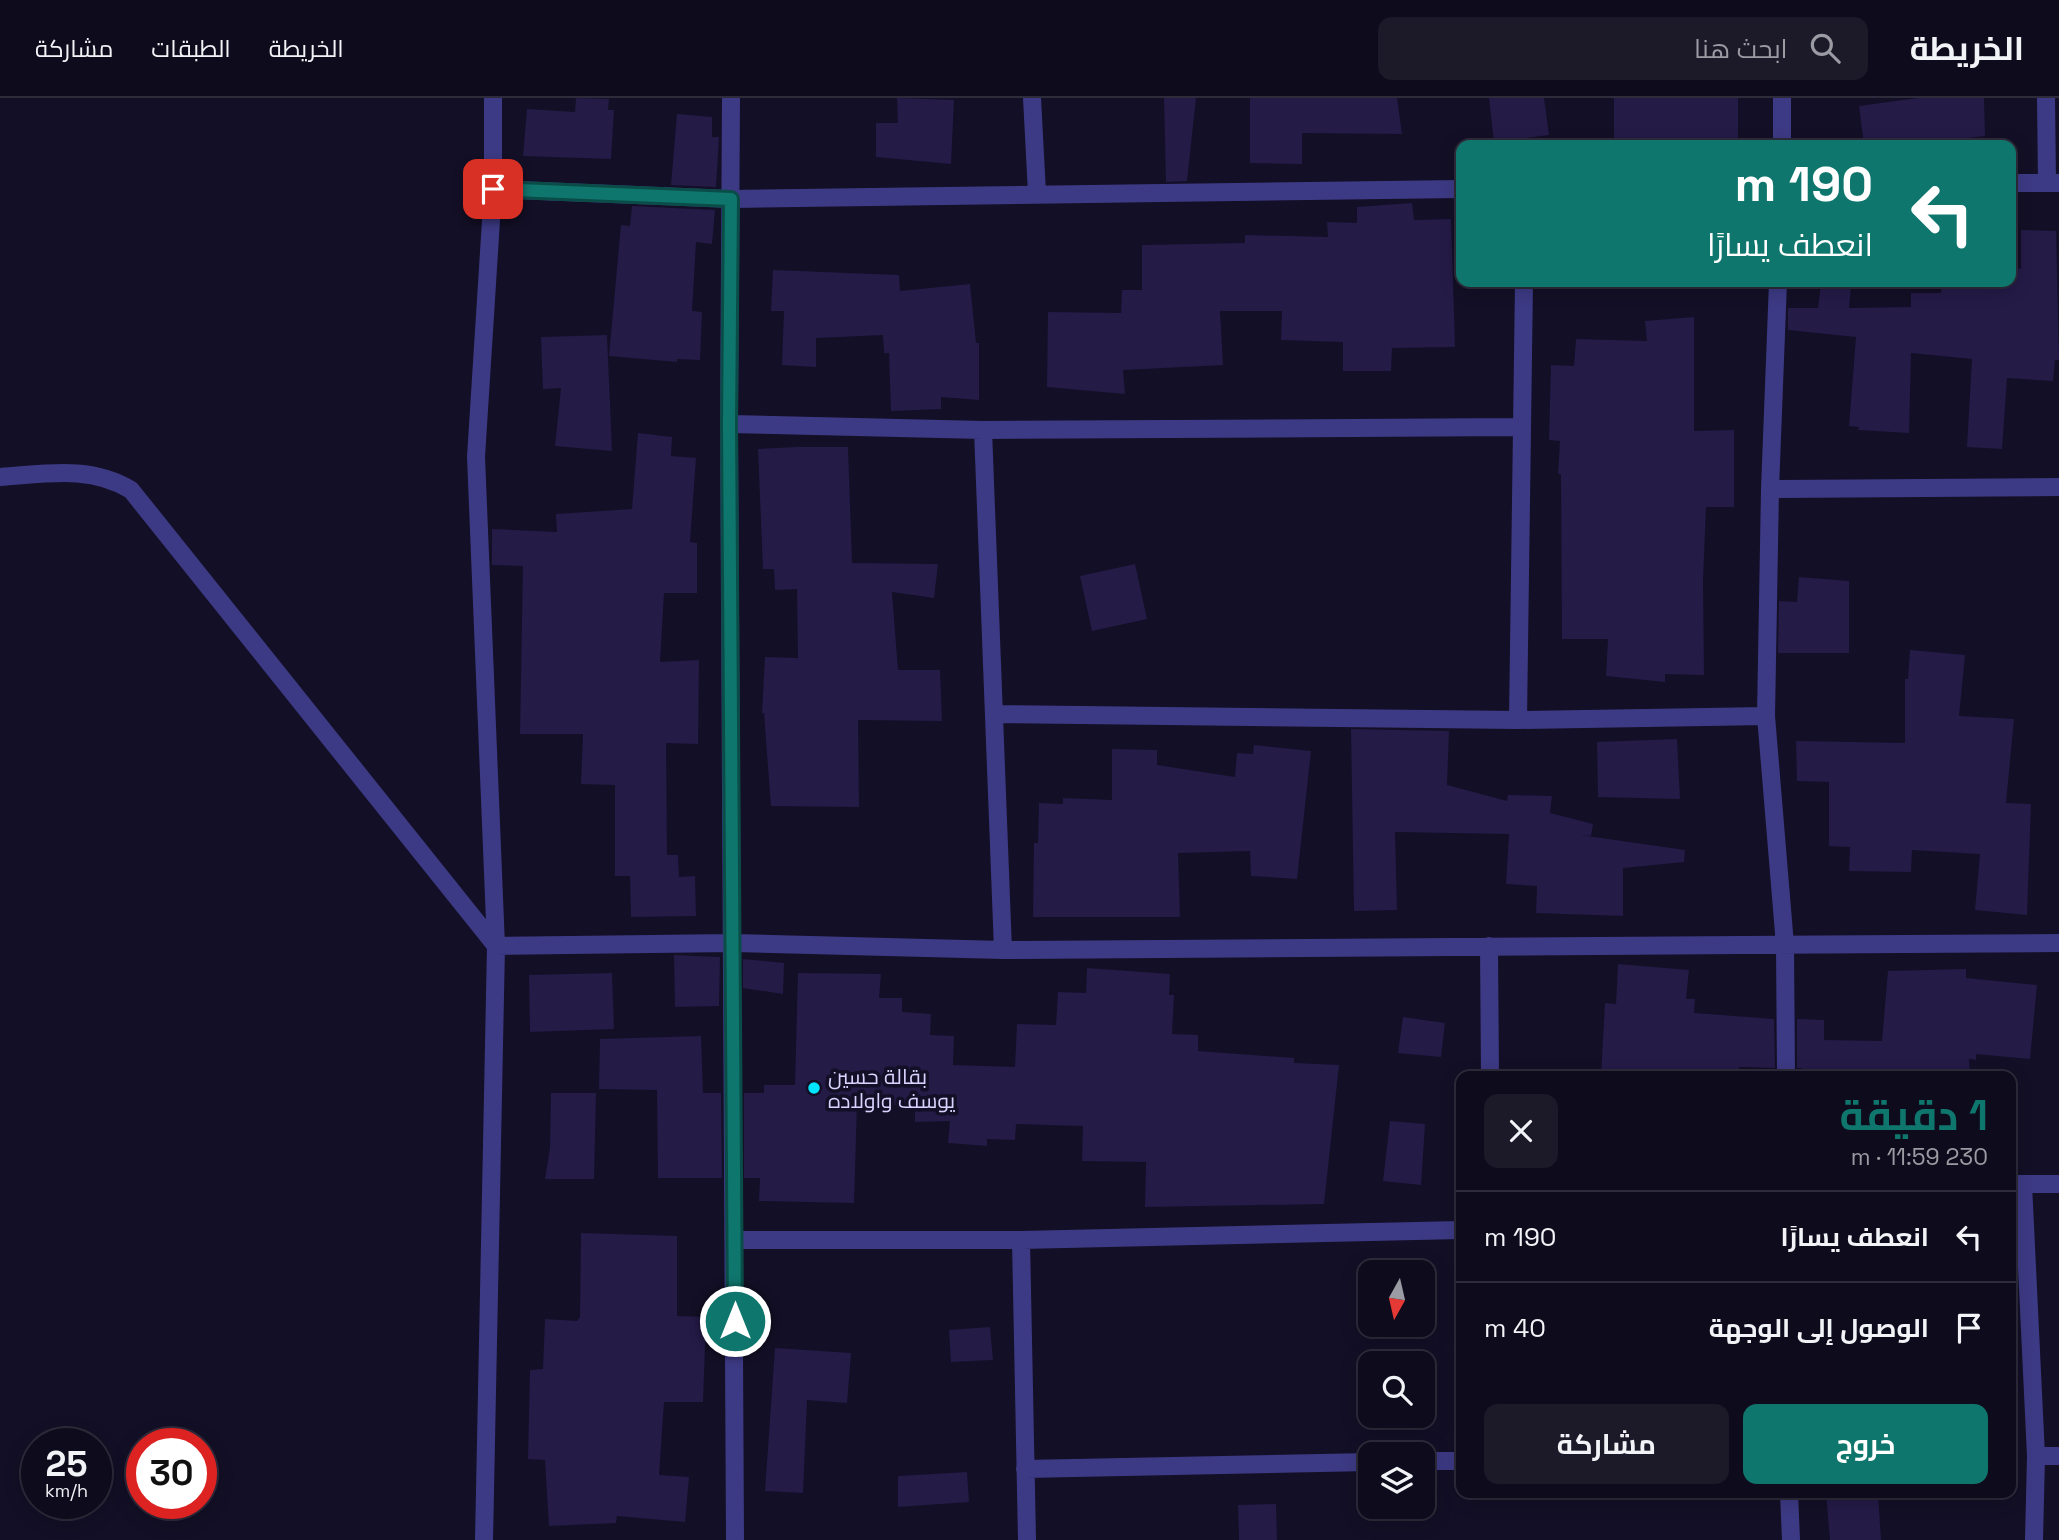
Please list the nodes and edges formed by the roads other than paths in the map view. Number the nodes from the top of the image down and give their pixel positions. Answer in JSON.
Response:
{"nodes":[{"id":1,"x":493,"y":98,"type":"edge"},
{"id":2,"x":731,"y":98,"type":"edge"},
{"id":3,"x":1032,"y":98,"type":"edge"},
{"id":4,"x":1782,"y":98,"type":"edge"},
{"id":5,"x":2046,"y":98,"type":"edge"},
{"id":6,"x":1782,"y":140,"type":"edge"},
{"id":7,"x":2016,"y":183,"type":"edge"},
{"id":8,"x":2053,"y":183,"type":"edge"},
{"id":9,"x":493,"y":189,"type":"junction"},
{"id":10,"x":1456,"y":189,"type":"edge"},
{"id":11,"x":1037,"y":193,"type":"junction"},
{"id":12,"x":731,"y":199,"type":"junction"},
{"id":13,"x":1524,"y":287,"type":"edge"},
{"id":14,"x":1778,"y":287,"type":"edge"},
{"id":15,"x":729,"y":424,"type":"junction"},
{"id":16,"x":1521,"y":427,"type":"junction"},
{"id":17,"x":983,"y":430,"type":"junction"},
{"id":18,"x":0,"y":477,"type":"edge"},
{"id":19,"x":2059,"y":487,"type":"edge"},
{"id":20,"x":1770,"y":489,"type":"junction"},
{"id":21,"x":995,"y":714,"type":"junction"},
{"id":22,"x":1766,"y":716,"type":"junction"},
{"id":23,"x":1518,"y":720,"type":"junction"},
{"id":24,"x":733,"y":943,"type":"junction"},
{"id":25,"x":2059,"y":943,"type":"edge"},
{"id":26,"x":1785,"y":945,"type":"junction"},
{"id":27,"x":496,"y":946,"type":"junction"},
{"id":28,"x":1489,"y":946,"type":"junction"},
{"id":29,"x":1003,"y":950,"type":"junction"},
{"id":30,"x":1490,"y":1071,"type":"edge"},
{"id":31,"x":1786,"y":1071,"type":"edge"},
{"id":32,"x":2017,"y":1184,"type":"edge"},
{"id":33,"x":2059,"y":1184,"type":"edge"},
{"id":34,"x":1456,"y":1230,"type":"edge"},
{"id":35,"x":734,"y":1240,"type":"junction"},
{"id":36,"x":1021,"y":1240,"type":"junction"},
{"id":37,"x":2036,"y":1456,"type":"junction"},
{"id":38,"x":2059,"y":1456,"type":"edge"},
{"id":39,"x":1435,"y":1461,"type":"edge"},
{"id":40,"x":1456,"y":1461,"type":"edge"},
{"id":41,"x":1358,"y":1462,"type":"edge"},
{"id":42,"x":1025,"y":1469,"type":"junction"},
{"id":43,"x":1789,"y":1498,"type":"edge"},
{"id":44,"x":484,"y":1540,"type":"edge"},
{"id":45,"x":735,"y":1540,"type":"edge"},
{"id":46,"x":1027,"y":1540,"type":"edge"},
{"id":47,"x":1791,"y":1540,"type":"edge"},
{"id":48,"x":2034,"y":1540,"type":"edge"}],
"edges":[{"from":1,"to":9,"type":"street"},
{"from":2,"to":12,"type":"street"},
{"from":3,"to":11,"type":"street"},
{"from":4,"to":6,"type":"street"},
{"from":5,"to":8,"type":"street"},
{"from":7,"to":8,"type":"street"},
{"from":9,"to":12,"type":"street"},
{"from":9,"to":27,"type":"street"},
{"from":10,"to":11,"type":"street"},
{"from":11,"to":12,"type":"street"},
{"from":12,"to":15,"type":"street"},
{"from":13,"to":16,"type":"street"},
{"from":14,"to":20,"type":"street"},
{"from":15,"to":17,"type":"street"},
{"from":15,"to":24,"type":"street"},
{"from":16,"to":17,"type":"street"},
{"from":16,"to":23,"type":"street"},
{"from":17,"to":21,"type":"street"},
{"from":18,"to":27,"type":"street"},
{"from":19,"to":20,"type":"street"},
{"from":20,"to":22,"type":"street"},
{"from":21,"to":23,"type":"street"},
{"from":21,"to":29,"type":"street"},
{"from":22,"to":23,"type":"street"},
{"from":22,"to":26,"type":"street"},
{"from":24,"to":27,"type":"street"},
{"from":24,"to":29,"type":"street"},
{"from":24,"to":35,"type":"street"},
{"from":25,"to":26,"type":"street"},
{"from":26,"to":28,"type":"street"},
{"from":26,"to":31,"type":"street"},
{"from":27,"to":44,"type":"street"},
{"from":28,"to":29,"type":"street"},
{"from":28,"to":30,"type":"street"},
{"from":32,"to":33,"type":"street"},
{"from":32,"to":37,"type":"street"},
{"from":34,"to":36,"type":"street"},
{"from":35,"to":36,"type":"street"},
{"from":35,"to":45,"type":"street"},
{"from":36,"to":42,"type":"street"},
{"from":37,"to":38,"type":"street"},
{"from":37,"to":48,"type":"street"},
{"from":39,"to":40,"type":"street"},
{"from":41,"to":42,"type":"street"},
{"from":42,"to":46,"type":"street"},
{"from":43,"to":47,"type":"street"}]}
